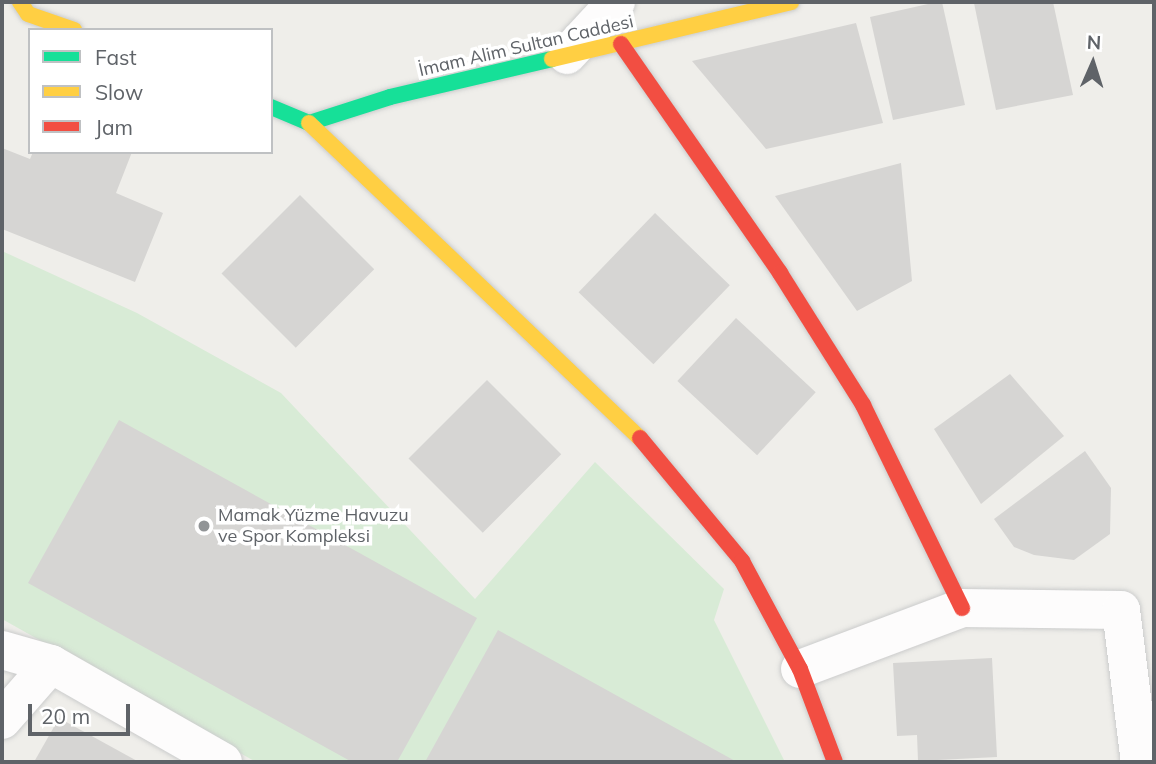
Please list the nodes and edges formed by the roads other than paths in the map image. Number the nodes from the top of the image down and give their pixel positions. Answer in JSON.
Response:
{"nodes":[{"id":1,"x":20,"y":2,"type":"edge"},
{"id":2,"x":616,"y":2,"type":"edge"},
{"id":3,"x":791,"y":2,"type":"edge"},
{"id":4,"x":68,"y":28,"type":"edge"},
{"id":5,"x":621,"y":44,"type":"junction"},
{"id":6,"x":566,"y":55,"type":"junction"},
{"id":7,"x":273,"y":108,"type":"edge"},
{"id":8,"x":309,"y":123,"type":"junction"},
{"id":9,"x":962,"y":608,"type":"junction"},
{"id":10,"x":2,"y":650,"type":"edge"},
{"id":11,"x":51,"y":664,"type":"junction"},
{"id":12,"x":800,"y":669,"type":"junction"},
{"id":13,"x":2,"y":720,"type":"edge"},
{"id":14,"x":223,"y":762,"type":"edge"},
{"id":15,"x":835,"y":762,"type":"edge"},
{"id":16,"x":1140,"y":762,"type":"edge"}],
"edges":[{"from":1,"to":4,"type":"street"},
{"from":2,"to":6,"type":"street"},
{"from":3,"to":5,"type":"street","name":"İmam Alim Sultan Caddesi"},
{"from":5,"to":6,"type":"street","name":"İmam Alim Sultan Caddesi"},
{"from":5,"to":9,"type":"street"},
{"from":6,"to":8,"type":"street","name":"İmam Alim Sultan Caddesi"},
{"from":7,"to":8,"type":"street"},
{"from":8,"to":12,"type":"street"},
{"from":9,"to":12,"type":"street"},
{"from":9,"to":16,"type":"street"},
{"from":10,"to":11,"type":"street"},
{"from":11,"to":13,"type":"street"},
{"from":11,"to":14,"type":"street"},
{"from":12,"to":15,"type":"street"}]}
